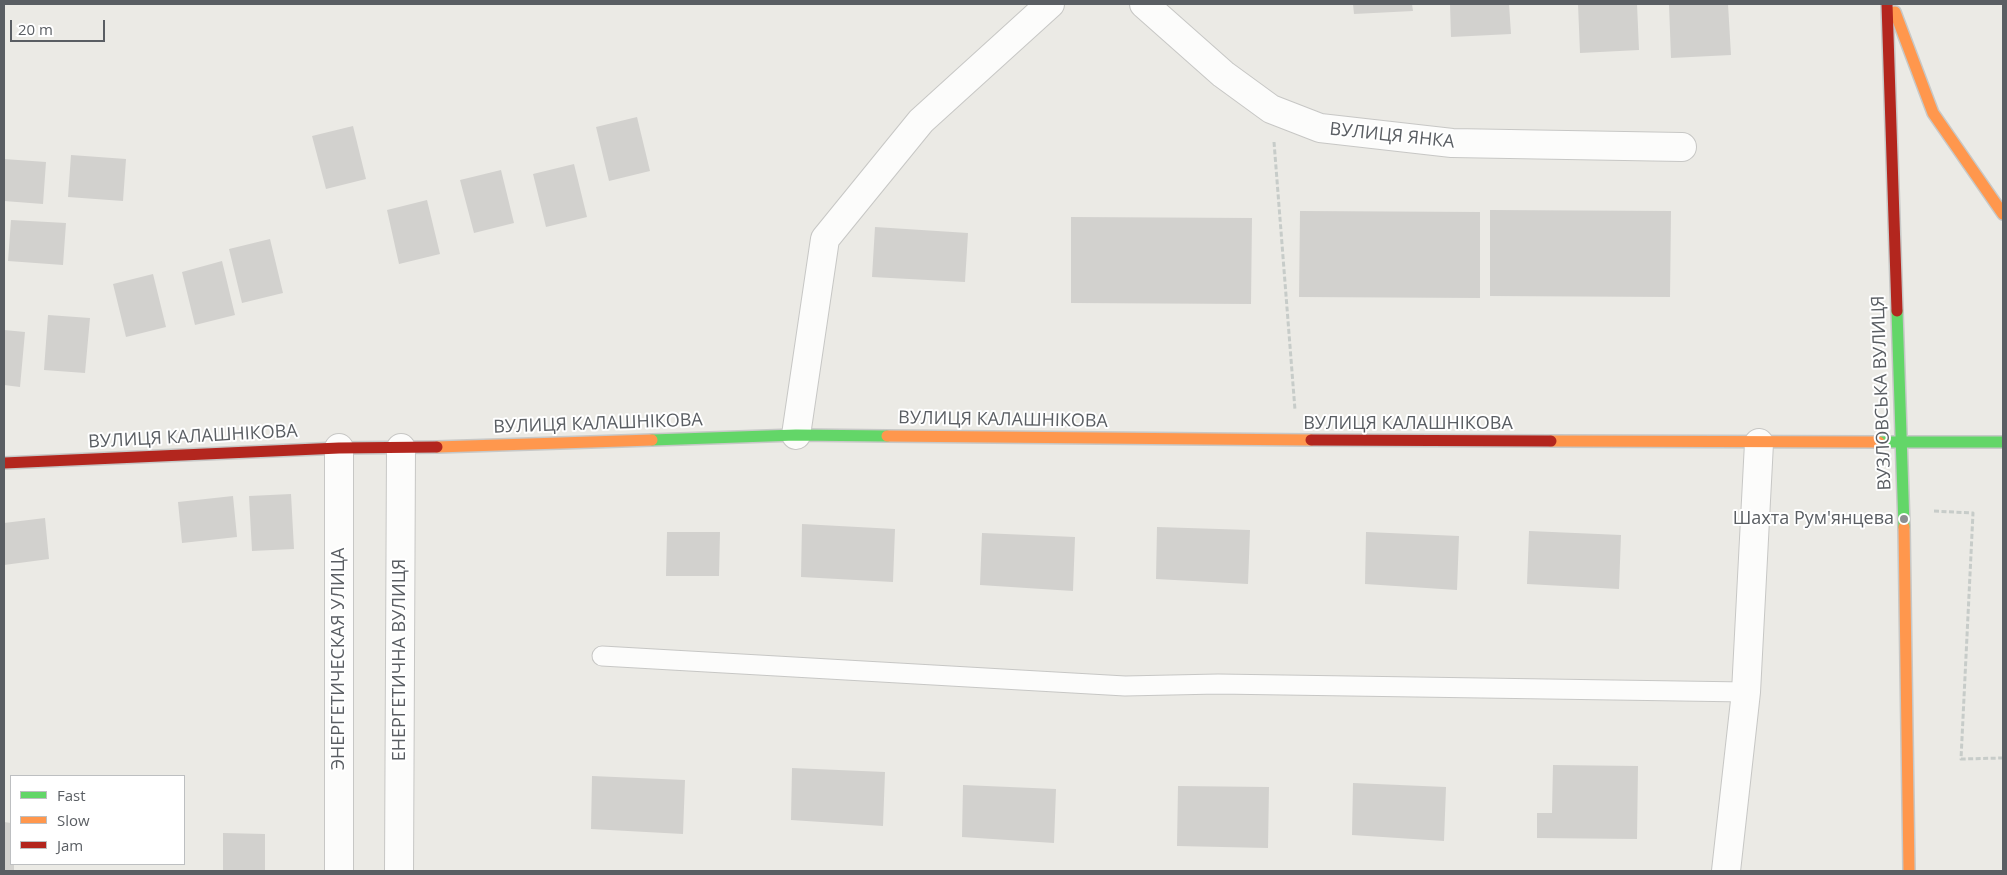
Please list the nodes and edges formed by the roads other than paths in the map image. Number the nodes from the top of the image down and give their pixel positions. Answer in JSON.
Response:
{"nodes":[{"id":1,"x":1050,"y":4,"type":"edge"},
{"id":2,"x":1144,"y":4,"type":"edge"},
{"id":3,"x":1887,"y":4,"type":"edge"},
{"id":4,"x":1892,"y":4,"type":"edge"},
{"id":5,"x":1682,"y":147,"type":"dead end"},
{"id":6,"x":2003,"y":214,"type":"edge"},
{"id":7,"x":796,"y":435,"type":"junction"},
{"id":8,"x":2003,"y":442,"type":"edge"},
{"id":9,"x":1759,"y":443,"type":"junction"},
{"id":10,"x":1901,"y":444,"type":"junction"},
{"id":11,"x":339,"y":448,"type":"junction"},
{"id":12,"x":401,"y":448,"type":"junction"},
{"id":13,"x":4,"y":463,"type":"edge"},
{"id":14,"x":602,"y":656,"type":"dead end"},
{"id":15,"x":1746,"y":692,"type":"junction"},
{"id":16,"x":339,"y":871,"type":"edge"},
{"id":17,"x":399,"y":871,"type":"edge"},
{"id":18,"x":1726,"y":871,"type":"edge"},
{"id":19,"x":1909,"y":871,"type":"edge"}],
"edges":[{"from":1,"to":7,"type":"street"},
{"from":2,"to":5,"type":"street","name":"ВУЛИЦЯ ЯНКА"},
{"from":3,"to":10,"type":"street","name":"ВУЗЛОВСЬКА ВУЛИЦЯ"},
{"from":4,"to":6,"type":"street"},
{"from":7,"to":9,"type":"street","name":"ВУЛИЦЯ КАЛАШНІКОВА"},
{"from":7,"to":12,"type":"street","name":"ВУЛИЦЯ КАЛАШНІКОВА"},
{"from":8,"to":10,"type":"street","name":"ВУЛИЦЯ КАЛАШНІКОВА"},
{"from":9,"to":10,"type":"street","name":"ВУЛИЦЯ КАЛАШНІКОВА"},
{"from":9,"to":15,"type":"street"},
{"from":10,"to":19,"type":"street","name":"ВУЗЛОВСЬКА ВУЛИЦЯ"},
{"from":11,"to":12,"type":"street","name":"ВУЛИЦЯ КАЛАШНІКОВА"},
{"from":11,"to":13,"type":"street","name":"ВУЛИЦЯ КАЛАШНІКОВА"},
{"from":11,"to":16,"type":"street","name":"ЭНЕРГЕТИЧЕСКАЯ УЛИЦА"},
{"from":12,"to":17,"type":"street","name":"ЕНЕРГЕТИЧНА ВУЛИЦЯ"},
{"from":14,"to":15,"type":"lane"},
{"from":15,"to":18,"type":"street"}]}
